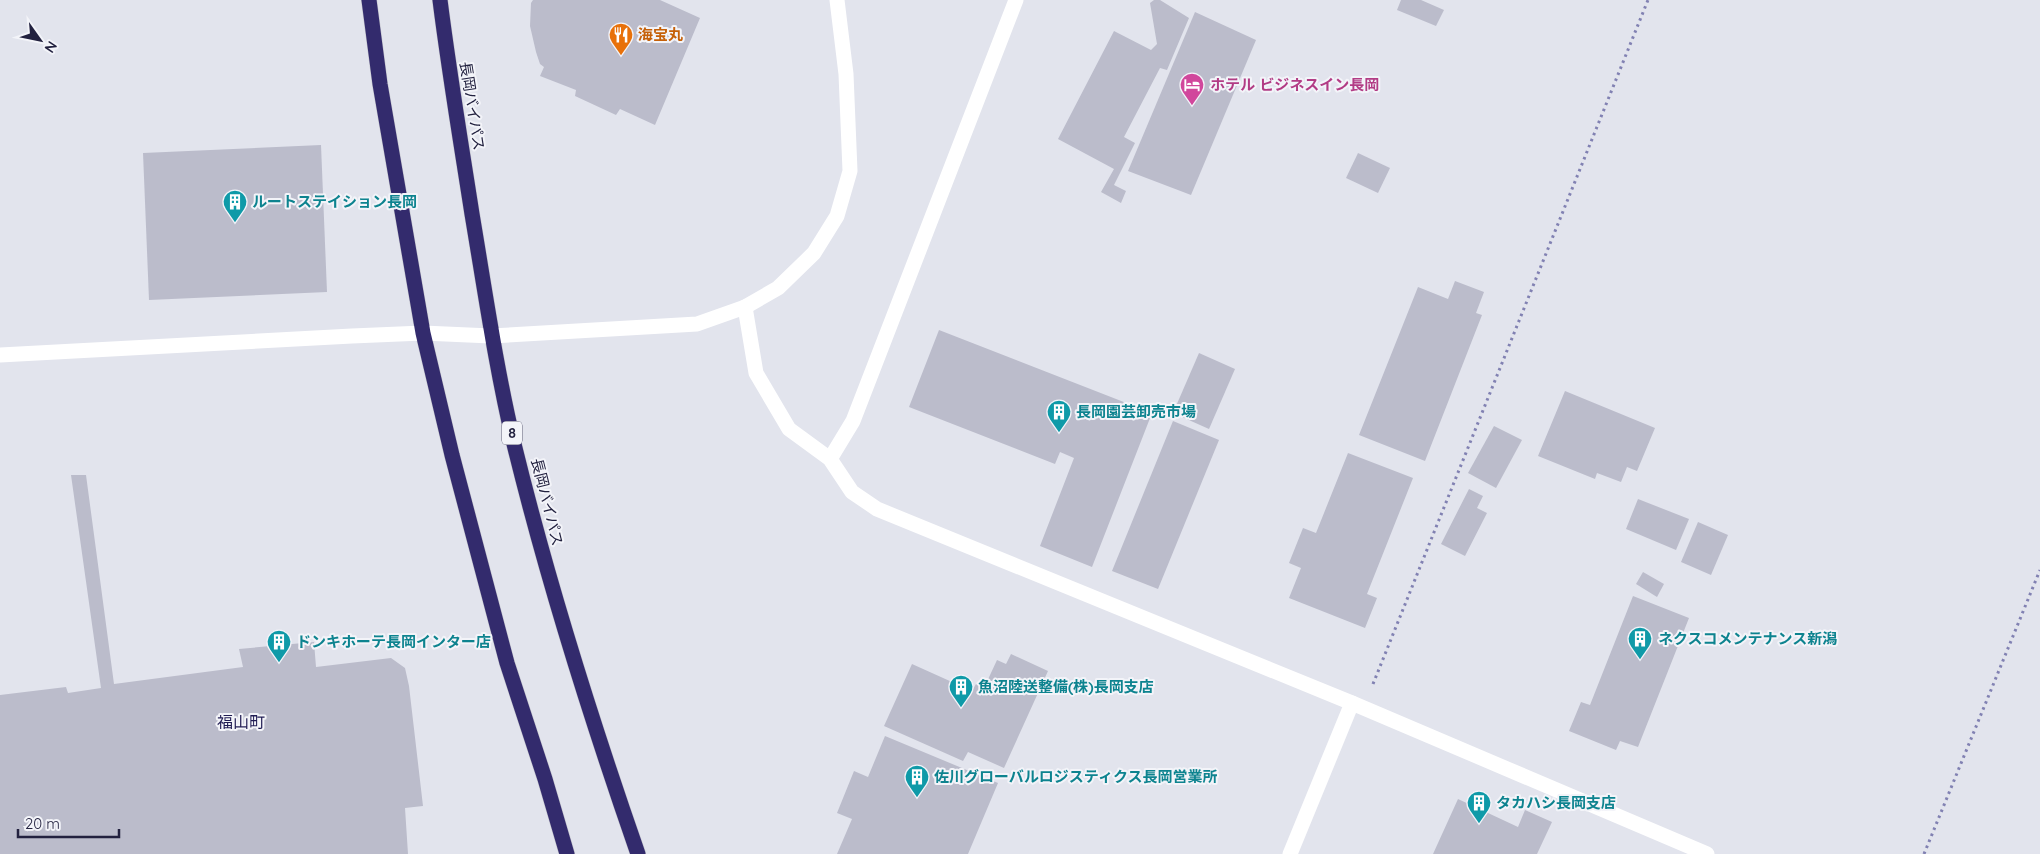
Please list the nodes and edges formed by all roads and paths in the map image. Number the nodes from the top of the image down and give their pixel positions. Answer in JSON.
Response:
{"nodes":[{"id":1,"x":369,"y":0,"type":"edge"},
{"id":2,"x":440,"y":0,"type":"edge"},
{"id":3,"x":837,"y":0,"type":"edge"},
{"id":4,"x":1016,"y":0,"type":"edge"},
{"id":5,"x":1648,"y":0,"type":"edge"},
{"id":6,"x":745,"y":307,"type":"junction"},
{"id":7,"x":423,"y":333,"type":"junction"},
{"id":8,"x":491,"y":336,"type":"junction"},
{"id":9,"x":0,"y":355,"type":"edge"},
{"id":10,"x":830,"y":459,"type":"junction"},
{"id":11,"x":2040,"y":570,"type":"edge"},
{"id":12,"x":1352,"y":703,"type":"junction"},
{"id":13,"x":567,"y":854,"type":"edge"},
{"id":14,"x":638,"y":854,"type":"edge"},
{"id":15,"x":1290,"y":854,"type":"edge"},
{"id":16,"x":1707,"y":854,"type":"edge"},
{"id":17,"x":1924,"y":854,"type":"edge"}],
"edges":[{"from":1,"to":7,"type":"highway"},
{"from":2,"to":8,"type":"highway","name":"長岡バイパス","number":"8"},
{"from":3,"to":6,"type":"street"},
{"from":4,"to":10,"type":"street"},
{"from":5,"to":12,"type":"path"},
{"from":6,"to":8,"type":"street"},
{"from":6,"to":10,"type":"street"},
{"from":7,"to":8,"type":"street"},
{"from":7,"to":9,"type":"street"},
{"from":7,"to":13,"type":"highway"},
{"from":8,"to":14,"type":"highway","name":"長岡バイパス","number":"8"},
{"from":10,"to":12,"type":"street"},
{"from":11,"to":17,"type":"path"},
{"from":12,"to":15,"type":"street"},
{"from":12,"to":16,"type":"street"}]}
